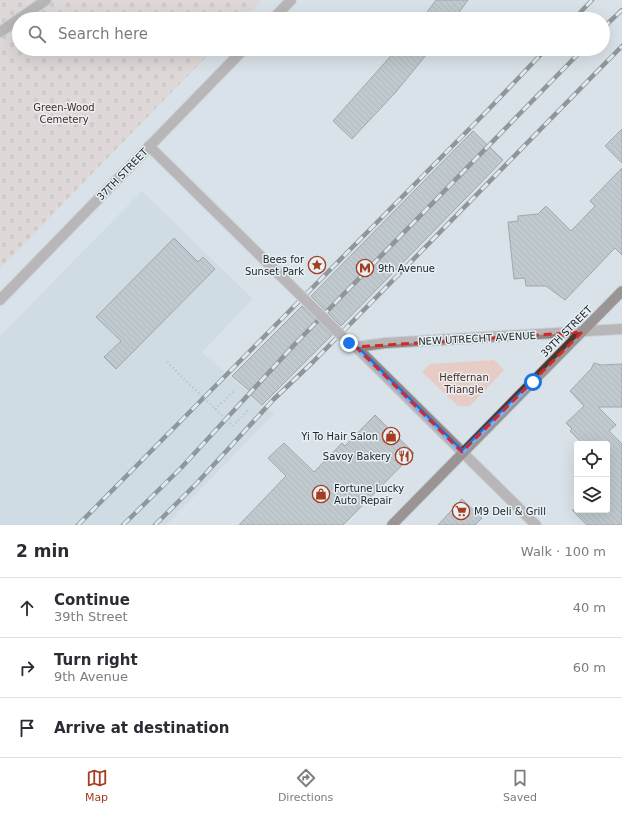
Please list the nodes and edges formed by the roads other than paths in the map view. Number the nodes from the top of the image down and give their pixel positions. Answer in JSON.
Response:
{"nodes":[{"id":1,"x":46,"y":0,"type":"edge"},
{"id":2,"x":291,"y":0,"type":"edge"},
{"id":3,"x":29,"y":12,"type":"edge"},
{"id":4,"x":280,"y":12,"type":"edge"},
{"id":5,"x":12,"y":24,"type":"edge"},
{"id":6,"x":0,"y":32,"type":"edge"},
{"id":7,"x":237,"y":56,"type":"edge"},
{"id":8,"x":149,"y":146,"type":"junction"},
{"id":9,"x":622,"y":291,"type":"edge"},
{"id":10,"x":0,"y":300,"type":"edge"},
{"id":11,"x":622,"y":329,"type":"edge"},
{"id":12,"x":582,"y":332,"type":"junction"},
{"id":13,"x":352,"y":345,"type":"junction"},
{"id":14,"x":462,"y":452,"type":"junction"},
{"id":15,"x":392,"y":525,"type":"edge"},
{"id":16,"x":536,"y":525,"type":"edge"}],
"edges":[{"from":1,"to":3,"type":"street"},
{"from":2,"to":4,"type":"street"},
{"from":5,"to":6,"type":"street"},
{"from":7,"to":8,"type":"street","name":"37TH STREET"},
{"from":8,"to":10,"type":"street","name":"37TH STREET"},
{"from":8,"to":13,"type":"street","bridge":true},
{"from":9,"to":12,"type":"main road","name":"39TH STREET"},
{"from":11,"to":12,"type":"street","name":"NEW UTRECHT AVENUE"},
{"from":12,"to":13,"type":"street","name":"NEW UTRECHT AVENUE"},
{"from":12,"to":14,"type":"main road","name":"39TH STREET"},
{"from":13,"to":14,"type":"street"},
{"from":14,"to":15,"type":"main road","name":"39TH STREET"},
{"from":14,"to":16,"type":"street"}]}
